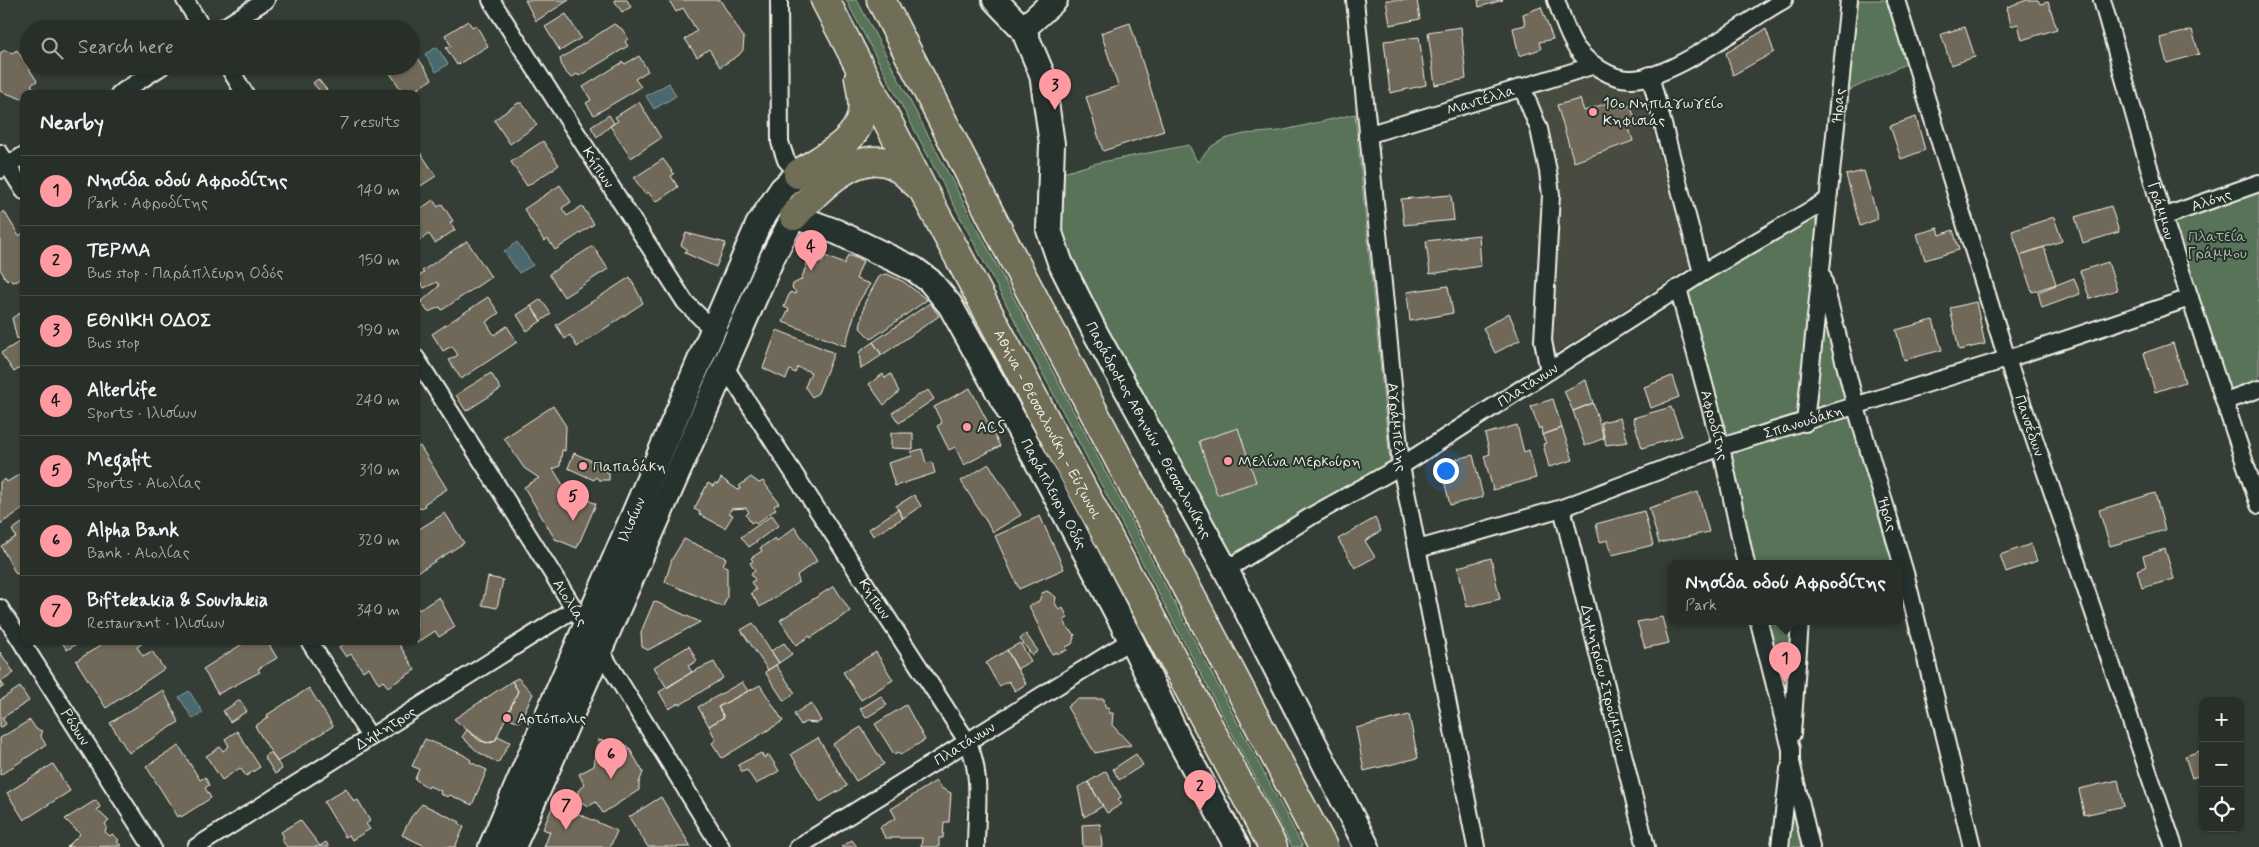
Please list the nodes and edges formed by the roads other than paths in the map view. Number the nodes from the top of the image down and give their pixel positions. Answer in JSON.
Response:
{"nodes":[{"id":1,"x":185,"y":0,"type":"edge"},
{"id":2,"x":266,"y":0,"type":"edge"},
{"id":3,"x":491,"y":0,"type":"edge"},
{"id":4,"x":779,"y":0,"type":"edge"},
{"id":5,"x":825,"y":0,"type":"edge"},
{"id":6,"x":880,"y":0,"type":"edge"},
{"id":7,"x":995,"y":0,"type":"edge"},
{"id":8,"x":1055,"y":0,"type":"edge"},
{"id":9,"x":1355,"y":0,"type":"edge"},
{"id":10,"x":1556,"y":0,"type":"edge"},
{"id":11,"x":1784,"y":0,"type":"edge"},
{"id":12,"x":1849,"y":0,"type":"edge"},
{"id":13,"x":1896,"y":0,"type":"edge"},
{"id":14,"x":2102,"y":0,"type":"edge"},
{"id":15,"x":197,"y":20,"type":"edge"},
{"id":16,"x":235,"y":20,"type":"edge"},
{"id":17,"x":1024,"y":29,"type":"junction"},
{"id":18,"x":855,"y":57,"type":"junction"},
{"id":19,"x":1592,"y":62,"type":"junction"},
{"id":20,"x":148,"y":75,"type":"edge"},
{"id":21,"x":233,"y":75,"type":"edge"},
{"id":22,"x":1650,"y":76,"type":"junction"},
{"id":23,"x":1522,"y":88,"type":"junction"},
{"id":24,"x":126,"y":90,"type":"edge"},
{"id":25,"x":243,"y":90,"type":"edge"},
{"id":26,"x":1367,"y":135,"type":"junction"},
{"id":27,"x":20,"y":156,"type":"edge"},
{"id":28,"x":2,"y":163,"type":"edge"},
{"id":29,"x":798,"y":174,"type":"junction"},
{"id":30,"x":2259,"y":184,"type":"edge"},
{"id":31,"x":20,"y":186,"type":"edge"},
{"id":32,"x":922,"y":188,"type":"junction"},
{"id":33,"x":1828,"y":200,"type":"junction"},
{"id":34,"x":794,"y":216,"type":"junction"},
{"id":35,"x":2163,"y":217,"type":"junction"},
{"id":36,"x":1821,"y":271,"type":"junction"},
{"id":37,"x":1702,"y":273,"type":"junction"},
{"id":38,"x":1678,"y":288,"type":"junction"},
{"id":39,"x":2190,"y":298,"type":"junction"},
{"id":40,"x":712,"y":329,"type":"junction"},
{"id":41,"x":2007,"y":359,"type":"junction"},
{"id":42,"x":420,"y":364,"type":"edge"},
{"id":43,"x":725,"y":367,"type":"junction"},
{"id":44,"x":1549,"y":371,"type":"junction"},
{"id":45,"x":2259,"y":389,"type":"edge"},
{"id":46,"x":2225,"y":401,"type":"junction"},
{"id":47,"x":1856,"y":407,"type":"junction"},
{"id":48,"x":1805,"y":423,"type":"junction"},
{"id":49,"x":1721,"y":447,"type":"junction"},
{"id":50,"x":1401,"y":466,"type":"junction"},
{"id":51,"x":2259,"y":505,"type":"edge"},
{"id":52,"x":1562,"y":508,"type":"junction"},
{"id":53,"x":1418,"y":549,"type":"junction"},
{"id":54,"x":1745,"y":560,"type":"edge"},
{"id":55,"x":1898,"y":560,"type":"edge"},
{"id":56,"x":1226,"y":570,"type":"junction"},
{"id":57,"x":1903,"y":578,"type":"edge"},
{"id":58,"x":0,"y":608,"type":"edge"},
{"id":59,"x":580,"y":619,"type":"junction"},
{"id":60,"x":1760,"y":625,"type":"edge"},
{"id":61,"x":1800,"y":625,"type":"edge"},
{"id":62,"x":20,"y":639,"type":"edge"},
{"id":63,"x":1131,"y":640,"type":"junction"},
{"id":64,"x":24,"y":645,"type":"edge"},
{"id":65,"x":312,"y":645,"type":"edge"},
{"id":66,"x":600,"y":652,"type":"junction"},
{"id":67,"x":370,"y":737,"type":"junction"},
{"id":68,"x":967,"y":741,"type":"junction"},
{"id":69,"x":1791,"y":749,"type":"junction"},
{"id":70,"x":152,"y":847,"type":"edge"},
{"id":71,"x":196,"y":847,"type":"edge"},
{"id":72,"x":491,"y":847,"type":"edge"},
{"id":73,"x":513,"y":847,"type":"edge"},
{"id":74,"x":721,"y":847,"type":"edge"},
{"id":75,"x":798,"y":847,"type":"edge"},
{"id":76,"x":976,"y":847,"type":"edge"},
{"id":77,"x":1237,"y":847,"type":"edge"},
{"id":78,"x":1273,"y":847,"type":"edge"},
{"id":79,"x":1323,"y":847,"type":"edge"},
{"id":80,"x":1367,"y":847,"type":"edge"},
{"id":81,"x":1476,"y":847,"type":"edge"},
{"id":82,"x":1646,"y":847,"type":"edge"},
{"id":83,"x":1780,"y":847,"type":"edge"},
{"id":84,"x":1811,"y":847,"type":"edge"},
{"id":85,"x":1972,"y":847,"type":"edge"},
{"id":86,"x":2174,"y":847,"type":"edge"}],
"edges":[{"from":1,"to":15,"type":"street"},
{"from":2,"to":16,"type":"street"},
{"from":3,"to":40,"type":"street","name":"Κήπων"},
{"from":4,"to":29,"type":"street"},
{"from":5,"to":18,"type":"highway","name":"Αθήνα - Θεσσαλονίκη - Εύζωνοι"},
{"from":6,"to":79,"type":"highway"},
{"from":7,"to":17,"type":"main road","name":"Παράδρομος Αθηνών - Θεσσαλονίκης"},
{"from":8,"to":17,"type":"main road"},
{"from":9,"to":26,"type":"street","name":"Αγράμπελης"},
{"from":10,"to":19,"type":"street"},
{"from":11,"to":22,"type":"street"},
{"from":12,"to":33,"type":"street","name":"Ήρας"},
{"from":13,"to":41,"type":"street","name":"Πανσέδων"},
{"from":14,"to":35,"type":"street","name":"Γράμμου"},
{"from":17,"to":56,"type":"main road","name":"Παράδρομος Αθηνών - Θεσσαλονίκης"},
{"from":18,"to":29,"type":"highway"},
{"from":18,"to":32,"type":"highway","name":"Αθήνα - Θεσσαλονίκη - Εύζωνοι"},
{"from":19,"to":22,"type":"street"},
{"from":19,"to":23,"type":"street","name":"Μαντέλλα"},
{"from":20,"to":24,"type":"street"},
{"from":21,"to":25,"type":"street"},
{"from":22,"to":37,"type":"street"},
{"from":23,"to":26,"type":"street","name":"Μαντέλλα"},
{"from":23,"to":44,"type":"street"},
{"from":26,"to":50,"type":"street","name":"Αγράμπελης"},
{"from":27,"to":28,"type":"street"},
{"from":28,"to":31,"type":"street"},
{"from":29,"to":40,"type":"main road","name":"Ιλισίων"},
{"from":30,"to":35,"type":"street","name":"Αλόης"},
{"from":32,"to":34,"type":"highway"},
{"from":32,"to":78,"type":"highway","name":"Αθήνα - Θεσσαλονίκη - Εύζωνοι"},
{"from":33,"to":36,"type":"street","name":"Ήρας"},
{"from":33,"to":37,"type":"street","name":"Πλατάνων"},
{"from":34,"to":43,"type":"main road","name":"Ιλισίων"},
{"from":34,"to":63,"type":"main road","name":"Παράπλευρη Οδός"},
{"from":35,"to":39,"type":"street","name":"Γράμμου"},
{"from":36,"to":47,"type":"street","name":"Ήρας"},
{"from":36,"to":48,"type":"street","name":"Ήρας"},
{"from":37,"to":38,"type":"street","name":"Πλατάνων"},
{"from":38,"to":44,"type":"street","name":"Πλατάνων"},
{"from":38,"to":49,"type":"street","name":"Αφροδίτης"},
{"from":39,"to":41,"type":"street","name":"Σπανουδάκη"},
{"from":39,"to":46,"type":"street","name":"Γράμμου"},
{"from":40,"to":59,"type":"main road","name":"Ιλισίων"},
{"from":41,"to":47,"type":"street","name":"Σπανουδάκη"},
{"from":41,"to":86,"type":"street","name":"Πανσέδων"},
{"from":42,"to":59,"type":"street","name":"Αιολίας"},
{"from":43,"to":66,"type":"main road","name":"Ιλισίων"},
{"from":43,"to":68,"type":"street","name":"Κήπων"},
{"from":44,"to":50,"type":"street","name":"Πλατάνων"},
{"from":45,"to":46,"type":"street"},
{"from":46,"to":51,"type":"street","name":"Γράμμου"},
{"from":47,"to":48,"type":"street","name":"Σπανουδάκη"},
{"from":47,"to":55,"type":"street","name":"Ήρας"},
{"from":48,"to":49,"type":"street","name":"Σπανουδάκη"},
{"from":49,"to":52,"type":"street","name":"Σπανουδάκη"},
{"from":49,"to":54,"type":"street","name":"Αφροδίτης"},
{"from":50,"to":53,"type":"street","name":"Αγράμπελης"},
{"from":50,"to":56,"type":"street","name":"Πλατάνων"},
{"from":52,"to":53,"type":"street","name":"Σπανουδάκη"},
{"from":52,"to":82,"type":"street","name":"Δημητρίου Στρούμπου"},
{"from":53,"to":81,"type":"street","name":"Αγράμπελης"},
{"from":56,"to":80,"type":"main road","name":"Παράδρομος Αθηνών - Θεσσαλονίκης"},
{"from":57,"to":85,"type":"street","name":"Ήρας"},
{"from":58,"to":62,"type":"street","name":"Ρόδων"},
{"from":59,"to":66,"type":"street","name":"Αιολίας"},
{"from":59,"to":67,"type":"street","name":"Δήμητρος"},
{"from":59,"to":72,"type":"main road","name":"Ιλισίων"},
{"from":60,"to":69,"type":"street"},
{"from":61,"to":69,"type":"street"},
{"from":63,"to":68,"type":"street","name":"Πλατάνων"},
{"from":63,"to":77,"type":"main road","name":"Παράπλευρη Οδός"},
{"from":64,"to":70,"type":"street","name":"Ρόδων"},
{"from":65,"to":67,"type":"street"},
{"from":66,"to":73,"type":"main road","name":"Ιλισίων"},
{"from":66,"to":74,"type":"street","name":"Αιολίας"},
{"from":67,"to":71,"type":"street","name":"Δήμητρος"},
{"from":68,"to":75,"type":"street","name":"Πλατάνων"},
{"from":68,"to":76,"type":"street","name":"Κήπων"},
{"from":69,"to":83,"type":"street"},
{"from":69,"to":84,"type":"street"}]}
